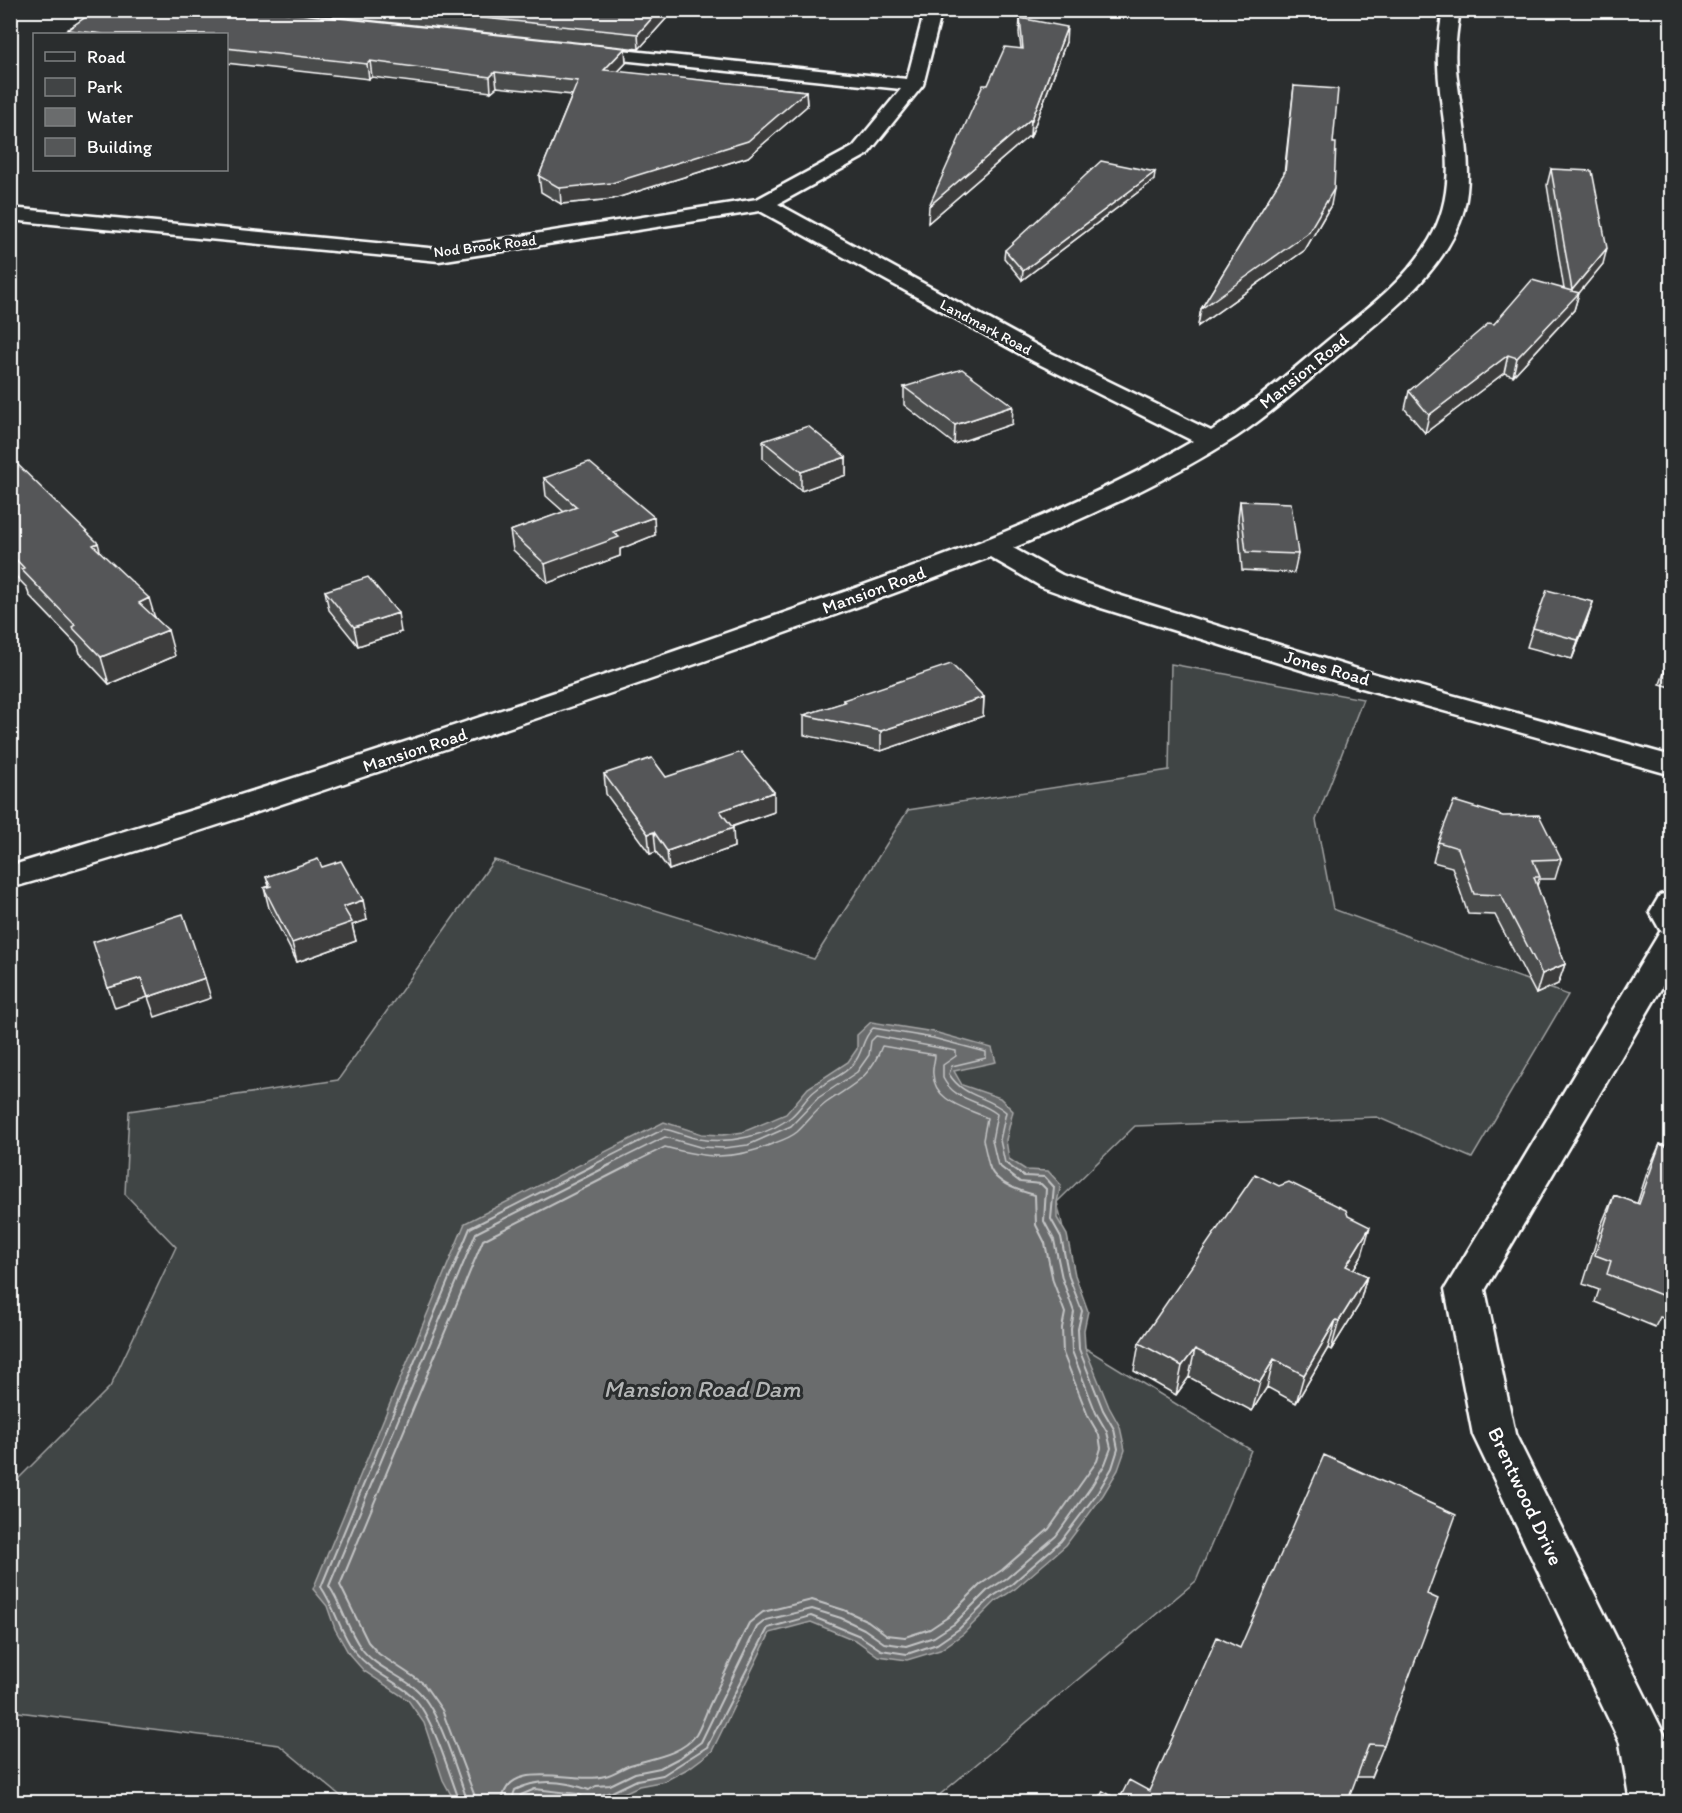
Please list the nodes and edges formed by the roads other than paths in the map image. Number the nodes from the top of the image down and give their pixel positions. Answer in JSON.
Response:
{"nodes":[{"id":1,"x":934,"y":10,"type":"edge"},
{"id":2,"x":1452,"y":10,"type":"edge"},
{"id":3,"x":570,"y":50,"type":"edge"},
{"id":4,"x":914,"y":86,"type":"junction"},
{"id":5,"x":764,"y":204,"type":"junction"},
{"id":6,"x":10,"y":214,"type":"edge"},
{"id":7,"x":1212,"y":441,"type":"junction"},
{"id":8,"x":992,"y":547,"type":"junction"},
{"id":9,"x":1671,"y":766,"type":"edge"},
{"id":10,"x":10,"y":877,"type":"edge"},
{"id":11,"x":1671,"y":903,"type":"edge"},
{"id":12,"x":1671,"y":922,"type":"edge"},
{"id":13,"x":1671,"y":940,"type":"edge"},
{"id":14,"x":1654,"y":1803,"type":"edge"}],
"edges":[{"from":1,"to":4,"type":"street","name":"Nod Brook Road"},
{"from":2,"to":7,"type":"street","name":"Mansion Road"},
{"from":3,"to":4,"type":"street"},
{"from":4,"to":5,"type":"street","name":"Nod Brook Road"},
{"from":5,"to":6,"type":"street","name":"Nod Brook Road"},
{"from":5,"to":7,"type":"street","name":"Landmark Road"},
{"from":7,"to":8,"type":"street","name":"Mansion Road"},
{"from":8,"to":9,"type":"street","name":"Jones Road"},
{"from":8,"to":10,"type":"street","name":"Mansion Road"},
{"from":11,"to":12,"type":"street"},
{"from":13,"to":14,"type":"street","name":"Brentwood Drive"}]}
